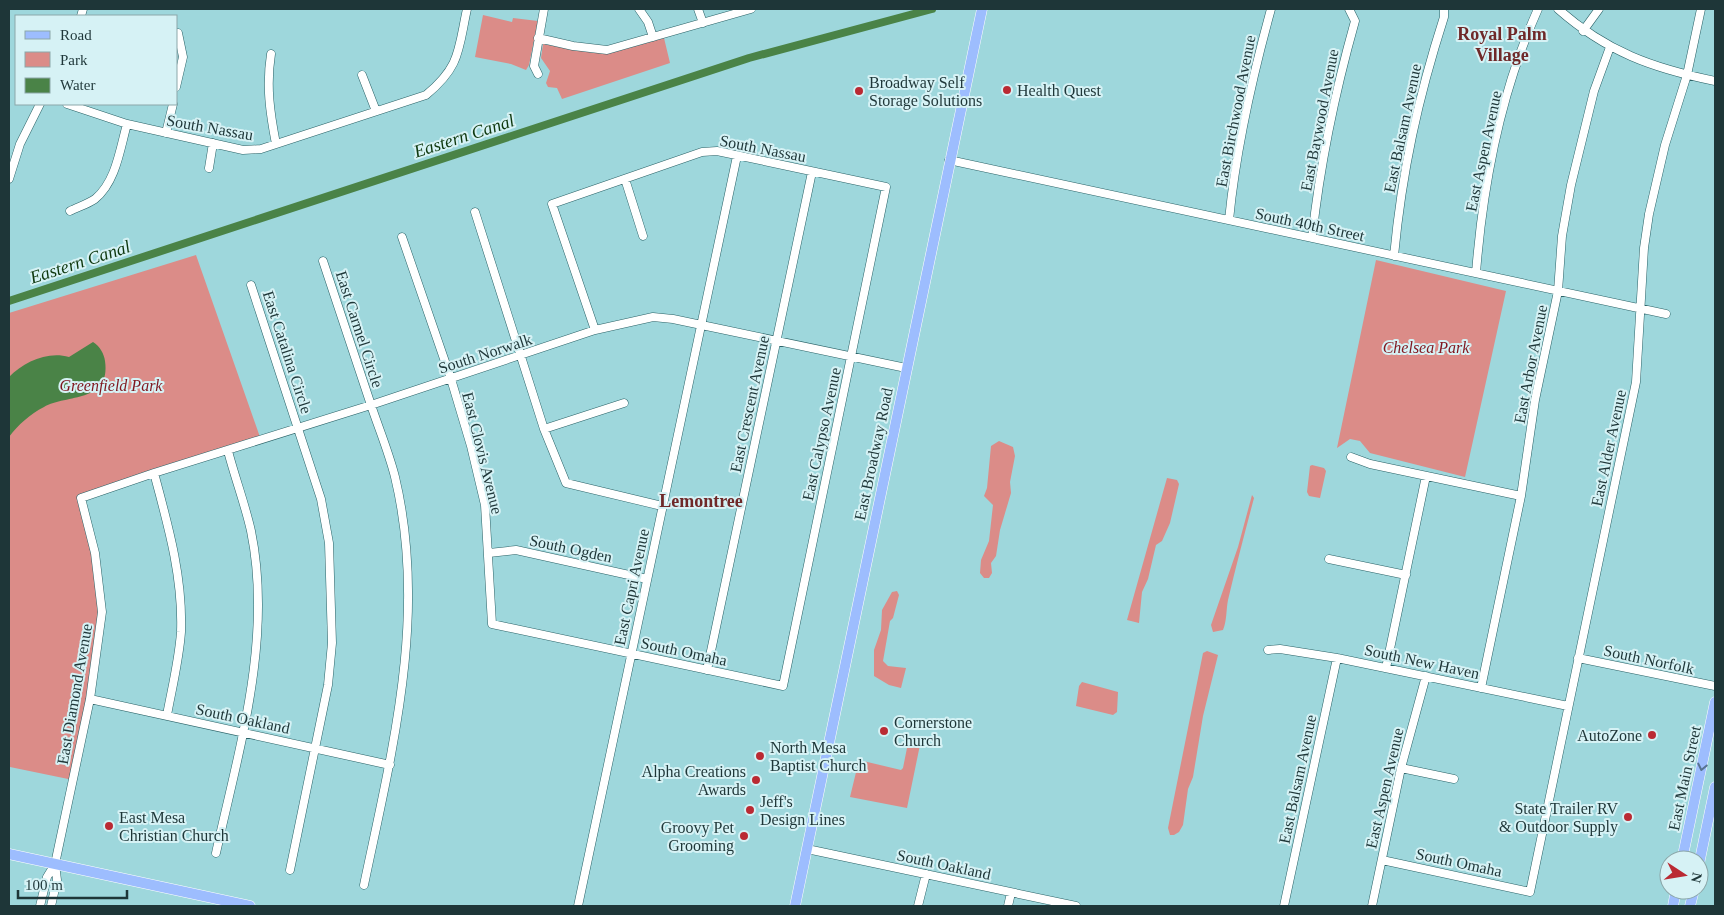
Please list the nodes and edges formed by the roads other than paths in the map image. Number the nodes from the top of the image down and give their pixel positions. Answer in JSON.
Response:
{"nodes":[{"id":1,"x":467,"y":9,"type":"edge"},
{"id":2,"x":544,"y":9,"type":"edge"},
{"id":3,"x":639,"y":9,"type":"edge"},
{"id":4,"x":698,"y":9,"type":"edge"},
{"id":5,"x":751,"y":9,"type":"edge"},
{"id":6,"x":982,"y":9,"type":"edge"},
{"id":7,"x":1271,"y":9,"type":"edge"},
{"id":8,"x":1349,"y":9,"type":"edge"},
{"id":9,"x":1444,"y":9,"type":"edge"},
{"id":10,"x":1538,"y":9,"type":"edge"},
{"id":11,"x":1558,"y":9,"type":"edge"},
{"id":12,"x":1599,"y":9,"type":"edge"},
{"id":13,"x":1701,"y":9,"type":"edge"},
{"id":14,"x":703,"y":23,"type":"junction"},
{"id":15,"x":1583,"y":31,"type":"junction"},
{"id":16,"x":178,"y":32,"type":"dead end"},
{"id":17,"x":653,"y":37,"type":"junction"},
{"id":18,"x":538,"y":38,"type":"junction"},
{"id":19,"x":1610,"y":47,"type":"junction"},
{"id":20,"x":271,"y":54,"type":"dead end"},
{"id":21,"x":538,"y":74,"type":"dead end"},
{"id":22,"x":362,"y":75,"type":"dead end"},
{"id":23,"x":1687,"y":76,"type":"junction"},
{"id":24,"x":178,"y":78,"type":"edge"},
{"id":25,"x":1715,"y":81,"type":"edge"},
{"id":26,"x":40,"y":105,"type":"edge"},
{"id":27,"x":70,"y":105,"type":"edge"},
{"id":28,"x":172,"y":105,"type":"edge"},
{"id":29,"x":376,"y":111,"type":"junction"},
{"id":30,"x":127,"y":124,"type":"junction"},
{"id":31,"x":166,"y":133,"type":"junction"},
{"id":32,"x":213,"y":143,"type":"junction"},
{"id":33,"x":276,"y":144,"type":"junction"},
{"id":34,"x":737,"y":156,"type":"junction"},
{"id":35,"x":949,"y":160,"type":"junction"},
{"id":36,"x":209,"y":168,"type":"dead end"},
{"id":37,"x":812,"y":172,"type":"junction"},
{"id":38,"x":625,"y":179,"type":"junction"},
{"id":39,"x":9,"y":180,"type":"edge"},
{"id":40,"x":886,"y":187,"type":"joint"},
{"id":41,"x":70,"y":211,"type":"dead end"},
{"id":42,"x":475,"y":212,"type":"dead end"},
{"id":43,"x":1229,"y":220,"type":"junction"},
{"id":44,"x":643,"y":236,"type":"dead end"},
{"id":45,"x":402,"y":237,"type":"dead end"},
{"id":46,"x":1312,"y":238,"type":"junction"},
{"id":47,"x":1394,"y":256,"type":"junction"},
{"id":48,"x":324,"y":261,"type":"dead end"},
{"id":49,"x":1476,"y":273,"type":"junction"},
{"id":50,"x":252,"y":285,"type":"dead end"},
{"id":51,"x":1558,"y":291,"type":"junction"},
{"id":52,"x":1640,"y":308,"type":"junction"},
{"id":53,"x":1666,"y":314,"type":"dead end"},
{"id":54,"x":702,"y":324,"type":"junction"},
{"id":55,"x":595,"y":330,"type":"junction"},
{"id":56,"x":777,"y":339,"type":"junction"},
{"id":57,"x":522,"y":356,"type":"junction"},
{"id":58,"x":851,"y":356,"type":"junction"},
{"id":59,"x":906,"y":368,"type":"junction"},
{"id":60,"x":451,"y":379,"type":"junction"},
{"id":61,"x":624,"y":403,"type":"dead end"},
{"id":62,"x":371,"y":406,"type":"junction"},
{"id":63,"x":298,"y":427,"type":"junction"},
{"id":64,"x":544,"y":429,"type":"junction"},
{"id":65,"x":228,"y":451,"type":"junction"},
{"id":66,"x":1351,"y":456,"type":"dead end"},
{"id":67,"x":154,"y":473,"type":"junction"},
{"id":68,"x":1426,"y":476,"type":"junction"},
{"id":69,"x":1521,"y":496,"type":"junction"},
{"id":70,"x":81,"y":498,"type":"joint"},
{"id":71,"x":662,"y":506,"type":"junction"},
{"id":72,"x":489,"y":553,"type":"junction"},
{"id":73,"x":1329,"y":558,"type":"dead end"},
{"id":74,"x":1406,"y":575,"type":"junction"},
{"id":75,"x":648,"y":579,"type":"junction"},
{"id":76,"x":492,"y":624,"type":"joint"},
{"id":77,"x":1268,"y":650,"type":"dead end"},
{"id":78,"x":632,"y":653,"type":"junction"},
{"id":79,"x":1337,"y":658,"type":"junction"},
{"id":80,"x":1578,"y":658,"type":"junction"},
{"id":81,"x":1386,"y":668,"type":"junction"},
{"id":82,"x":707,"y":670,"type":"junction"},
{"id":83,"x":1426,"y":676,"type":"junction"},
{"id":84,"x":783,"y":686,"type":"joint"},
{"id":85,"x":1715,"y":686,"type":"edge"},
{"id":86,"x":1482,"y":688,"type":"junction"},
{"id":87,"x":90,"y":699,"type":"junction"},
{"id":88,"x":1715,"y":702,"type":"edge"},
{"id":89,"x":1568,"y":706,"type":"junction"},
{"id":90,"x":167,"y":715,"type":"junction"},
{"id":91,"x":242,"y":732,"type":"junction"},
{"id":92,"x":316,"y":748,"type":"junction"},
{"id":93,"x":390,"y":764,"type":"junction"},
{"id":94,"x":1401,"y":768,"type":"junction"},
{"id":95,"x":1454,"y":779,"type":"dead end"},
{"id":96,"x":1715,"y":787,"type":"edge"},
{"id":97,"x":807,"y":849,"type":"junction"},
{"id":98,"x":1684,"y":850,"type":"edge"},
{"id":99,"x":1702,"y":850,"type":"edge"},
{"id":100,"x":216,"y":852,"type":"dead end"},
{"id":101,"x":9,"y":854,"type":"edge"},
{"id":102,"x":1382,"y":860,"type":"junction"},
{"id":103,"x":55,"y":864,"type":"junction"},
{"id":104,"x":290,"y":870,"type":"dead end"},
{"id":105,"x":926,"y":874,"type":"junction"},
{"id":106,"x":364,"y":886,"type":"dead end"},
{"id":107,"x":1011,"y":892,"type":"junction"},
{"id":108,"x":1530,"y":892,"type":"joint"},
{"id":109,"x":40,"y":906,"type":"edge"},
{"id":110,"x":51,"y":906,"type":"edge"},
{"id":111,"x":250,"y":906,"type":"edge"},
{"id":112,"x":578,"y":906,"type":"edge"},
{"id":113,"x":795,"y":906,"type":"edge"},
{"id":114,"x":918,"y":906,"type":"edge"},
{"id":115,"x":1008,"y":906,"type":"edge"},
{"id":116,"x":1076,"y":906,"type":"edge"},
{"id":117,"x":1284,"y":906,"type":"edge"},
{"id":118,"x":1372,"y":906,"type":"edge"}],
"edges":[{"from":1,"to":29,"type":"street","name":"South Nassau"},
{"from":2,"to":18,"type":"street"},
{"from":3,"to":17,"type":"street"},
{"from":4,"to":14,"type":"street"},
{"from":5,"to":14,"type":"street"},
{"from":6,"to":35,"type":"main road","name":"East Broadway Road"},
{"from":7,"to":43,"type":"street","name":"East Birchwood Avenue"},
{"from":8,"to":46,"type":"street","name":"East Baywood Avenue"},
{"from":9,"to":47,"type":"street","name":"East Balsam Avenue"},
{"from":10,"to":49,"type":"street","name":"East Aspen Avenue"},
{"from":11,"to":15,"type":"street"},
{"from":12,"to":15,"type":"street"},
{"from":13,"to":23,"type":"street","name":"East Alder Avenue"},
{"from":14,"to":17,"type":"street"},
{"from":15,"to":19,"type":"street"},
{"from":16,"to":24,"type":"street"},
{"from":17,"to":18,"type":"street"},
{"from":18,"to":21,"type":"street"},
{"from":19,"to":23,"type":"street"},
{"from":19,"to":51,"type":"street","name":"East Arbor Avenue"},
{"from":20,"to":33,"type":"street"},
{"from":22,"to":29,"type":"street"},
{"from":23,"to":25,"type":"street"},
{"from":23,"to":52,"type":"street","name":"East Alder Avenue"},
{"from":26,"to":39,"type":"street"},
{"from":27,"to":30,"type":"street","name":"South Nassau"},
{"from":28,"to":31,"type":"street"},
{"from":29,"to":33,"type":"street","name":"South Nassau"},
{"from":30,"to":31,"type":"street","name":"South Nassau"},
{"from":30,"to":41,"type":"street"},
{"from":31,"to":32,"type":"street","name":"South Nassau"},
{"from":32,"to":33,"type":"street","name":"South Nassau"},
{"from":32,"to":36,"type":"street"},
{"from":34,"to":37,"type":"street","name":"South Nassau"},
{"from":34,"to":38,"type":"street","name":"South Nassau"},
{"from":34,"to":54,"type":"street","name":"East Capri Avenue"},
{"from":35,"to":43,"type":"street","name":"South 40th Street"},
{"from":35,"to":59,"type":"main road","name":"East Broadway Road"},
{"from":37,"to":40,"type":"street","name":"South Nassau"},
{"from":37,"to":56,"type":"street","name":"East Crescent Avenue"},
{"from":38,"to":44,"type":"street"},
{"from":38,"to":55,"type":"street","name":"South Nassau"},
{"from":40,"to":58,"type":"street","name":"East Calypso Avenue"},
{"from":42,"to":57,"type":"street"},
{"from":43,"to":46,"type":"street","name":"South 40th Street"},
{"from":45,"to":60,"type":"street","name":"East Clovis Avenue"},
{"from":46,"to":47,"type":"street","name":"South 40th Street"},
{"from":47,"to":49,"type":"street","name":"South 40th Street"},
{"from":48,"to":62,"type":"street","name":"East Carmel Circle"},
{"from":49,"to":51,"type":"street","name":"South 40th Street"},
{"from":50,"to":63,"type":"street","name":"East Catalina Circle"},
{"from":51,"to":52,"type":"street","name":"South 40th Street"},
{"from":51,"to":69,"type":"street","name":"East Arbor Avenue"},
{"from":52,"to":53,"type":"street","name":"South 40th Street"},
{"from":52,"to":80,"type":"street","name":"East Alder Avenue"},
{"from":54,"to":55,"type":"street","name":"South Norwalk"},
{"from":54,"to":56,"type":"street","name":"South Norwalk"},
{"from":54,"to":71,"type":"street","name":"East Capri Avenue"},
{"from":55,"to":57,"type":"street","name":"South Norwalk"},
{"from":56,"to":58,"type":"street","name":"South Norwalk"},
{"from":56,"to":82,"type":"street","name":"East Crescent Avenue"},
{"from":57,"to":60,"type":"street","name":"South Norwalk"},
{"from":57,"to":64,"type":"street"},
{"from":58,"to":59,"type":"street","name":"South Norwalk"},
{"from":58,"to":84,"type":"street","name":"East Calypso Avenue"},
{"from":59,"to":97,"type":"main road","name":"East Broadway Road"},
{"from":60,"to":62,"type":"street","name":"South Norwalk"},
{"from":60,"to":72,"type":"street","name":"East Clovis Avenue"},
{"from":61,"to":64,"type":"street"},
{"from":62,"to":63,"type":"street","name":"South Norwalk"},
{"from":62,"to":93,"type":"street","name":"East Carmel Circle"},
{"from":63,"to":65,"type":"street","name":"South Norwalk"},
{"from":63,"to":92,"type":"street","name":"East Catalina Circle"},
{"from":64,"to":71,"type":"street"},
{"from":65,"to":67,"type":"street","name":"South Norwalk"},
{"from":65,"to":91,"type":"street"},
{"from":66,"to":68,"type":"street"},
{"from":67,"to":70,"type":"street","name":"South Norwalk"},
{"from":67,"to":90,"type":"street"},
{"from":68,"to":69,"type":"street"},
{"from":68,"to":74,"type":"street"},
{"from":69,"to":86,"type":"street","name":"East Arbor Avenue"},
{"from":70,"to":87,"type":"street","name":"East Diamond Avenue"},
{"from":71,"to":75,"type":"street","name":"East Capri Avenue"},
{"from":72,"to":75,"type":"street","name":"South Ogden"},
{"from":72,"to":76,"type":"street","name":"East Clovis Avenue"},
{"from":73,"to":74,"type":"street"},
{"from":74,"to":81,"type":"street"},
{"from":75,"to":78,"type":"street","name":"East Capri Avenue"},
{"from":76,"to":78,"type":"street","name":"South Omaha"},
{"from":77,"to":79,"type":"street","name":"South New Haven"},
{"from":78,"to":82,"type":"street","name":"South Omaha"},
{"from":78,"to":112,"type":"street","name":"East Capri Avenue"},
{"from":79,"to":81,"type":"street","name":"South New Haven"},
{"from":79,"to":117,"type":"street","name":"East Balsam Avenue"},
{"from":80,"to":85,"type":"street","name":"South Norfolk"},
{"from":80,"to":89,"type":"street","name":"East Alder Avenue"},
{"from":81,"to":83,"type":"street","name":"South New Haven"},
{"from":82,"to":84,"type":"street","name":"South Omaha"},
{"from":83,"to":86,"type":"street","name":"South New Haven"},
{"from":83,"to":94,"type":"street","name":"East Aspen Avenue"},
{"from":86,"to":89,"type":"street","name":"South New Haven"},
{"from":87,"to":90,"type":"street","name":"South Oakland"},
{"from":87,"to":103,"type":"street","name":"East Diamond Avenue"},
{"from":88,"to":98,"type":"main road","name":"East Main Street","one_way":true},
{"from":89,"to":108,"type":"street","name":"East Alder Avenue"},
{"from":90,"to":91,"type":"street","name":"South Oakland"},
{"from":91,"to":92,"type":"street","name":"South Oakland"},
{"from":91,"to":100,"type":"street"},
{"from":92,"to":93,"type":"street","name":"South Oakland"},
{"from":92,"to":104,"type":"street"},
{"from":93,"to":106,"type":"street"},
{"from":94,"to":95,"type":"street"},
{"from":94,"to":102,"type":"street","name":"East Aspen Avenue"},
{"from":96,"to":99,"type":"main road","name":"East Main Street"},
{"from":97,"to":105,"type":"street","name":"South Oakland"},
{"from":97,"to":113,"type":"main road","name":"East Broadway Road"},
{"from":101,"to":103,"type":"main road"},
{"from":102,"to":108,"type":"street","name":"South Omaha"},
{"from":102,"to":118,"type":"street","name":"East Aspen Avenue"},
{"from":103,"to":109,"type":"street","name":"East Diamond Avenue"},
{"from":103,"to":110,"type":"street","name":"East Diamond Avenue"},
{"from":103,"to":111,"type":"main road"},
{"from":105,"to":107,"type":"street","name":"South Oakland"},
{"from":105,"to":114,"type":"street"},
{"from":107,"to":115,"type":"street"},
{"from":107,"to":116,"type":"street","name":"South Oakland"}]}
